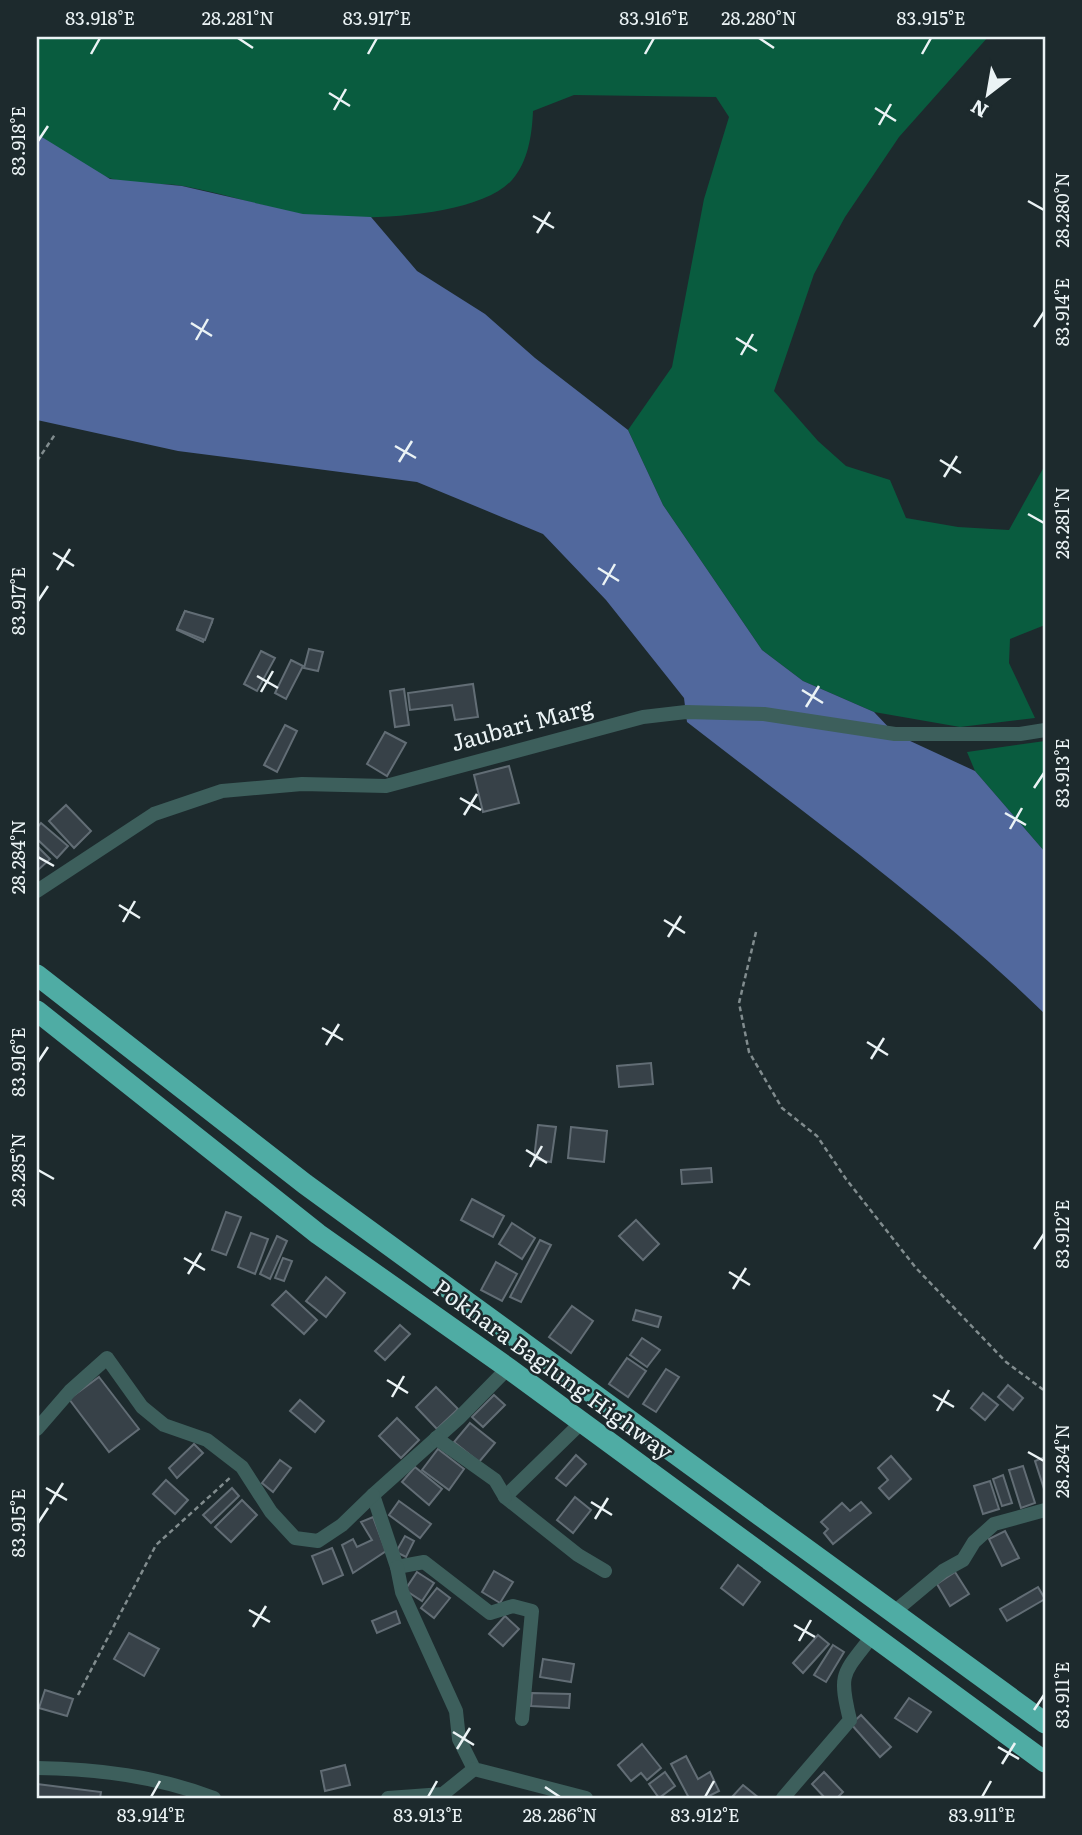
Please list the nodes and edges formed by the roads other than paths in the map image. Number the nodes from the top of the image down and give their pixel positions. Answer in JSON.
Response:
{"nodes":[{"id":1,"x":1045,"y":730,"type":"edge"},
{"id":2,"x":37,"y":891,"type":"edge"},
{"id":3,"x":37,"y":975,"type":"edge"},
{"id":4,"x":37,"y":1011,"type":"edge"},
{"id":5,"x":508,"y":1368,"type":"junction"},
{"id":6,"x":582,"y":1422,"type":"junction"},
{"id":7,"x":37,"y":1429,"type":"edge"},
{"id":8,"x":436,"y":1437,"type":"junction"},
{"id":9,"x":373,"y":1495,"type":"junction"},
{"id":10,"x":505,"y":1497,"type":"junction"},
{"id":11,"x":1045,"y":1510,"type":"edge"},
{"id":12,"x":397,"y":1567,"type":"junction"},
{"id":13,"x":605,"y":1572,"type":"dead end"},
{"id":14,"x":894,"y":1612,"type":"junction"},
{"id":15,"x":873,"y":1635,"type":"junction"},
{"id":16,"x":522,"y":1718,"type":"dead end"},
{"id":17,"x":1045,"y":1723,"type":"edge"},
{"id":18,"x":1045,"y":1762,"type":"edge"},
{"id":19,"x":37,"y":1768,"type":"edge"},
{"id":20,"x":474,"y":1769,"type":"junction"},
{"id":21,"x":214,"y":1798,"type":"edge"},
{"id":22,"x":388,"y":1798,"type":"edge"},
{"id":23,"x":586,"y":1798,"type":"edge"},
{"id":24,"x":783,"y":1798,"type":"edge"}],
"edges":[{"from":1,"to":2,"type":"street","name":"Jaubari Marg"},
{"from":3,"to":14,"type":"highway","name":"Pokhara Baglung Highway"},
{"from":4,"to":5,"type":"highway","name":"Pokhara Baglung Highway"},
{"from":5,"to":6,"type":"highway","name":"Pokhara Baglung Highway"},
{"from":5,"to":8,"type":"street"},
{"from":6,"to":10,"type":"street"},
{"from":6,"to":15,"type":"highway","name":"Pokhara Baglung Highway"},
{"from":7,"to":9,"type":"street"},
{"from":8,"to":9,"type":"street"},
{"from":8,"to":10,"type":"street"},
{"from":9,"to":12,"type":"street"},
{"from":10,"to":13,"type":"street"},
{"from":11,"to":14,"type":"street"},
{"from":12,"to":16,"type":"street"},
{"from":12,"to":20,"type":"street"},
{"from":14,"to":17,"type":"highway","name":"Pokhara Baglung Highway"},
{"from":15,"to":18,"type":"highway","name":"Pokhara Baglung Highway"},
{"from":15,"to":24,"type":"street"},
{"from":19,"to":21,"type":"street"},
{"from":20,"to":22,"type":"street"},
{"from":20,"to":23,"type":"street"}]}
